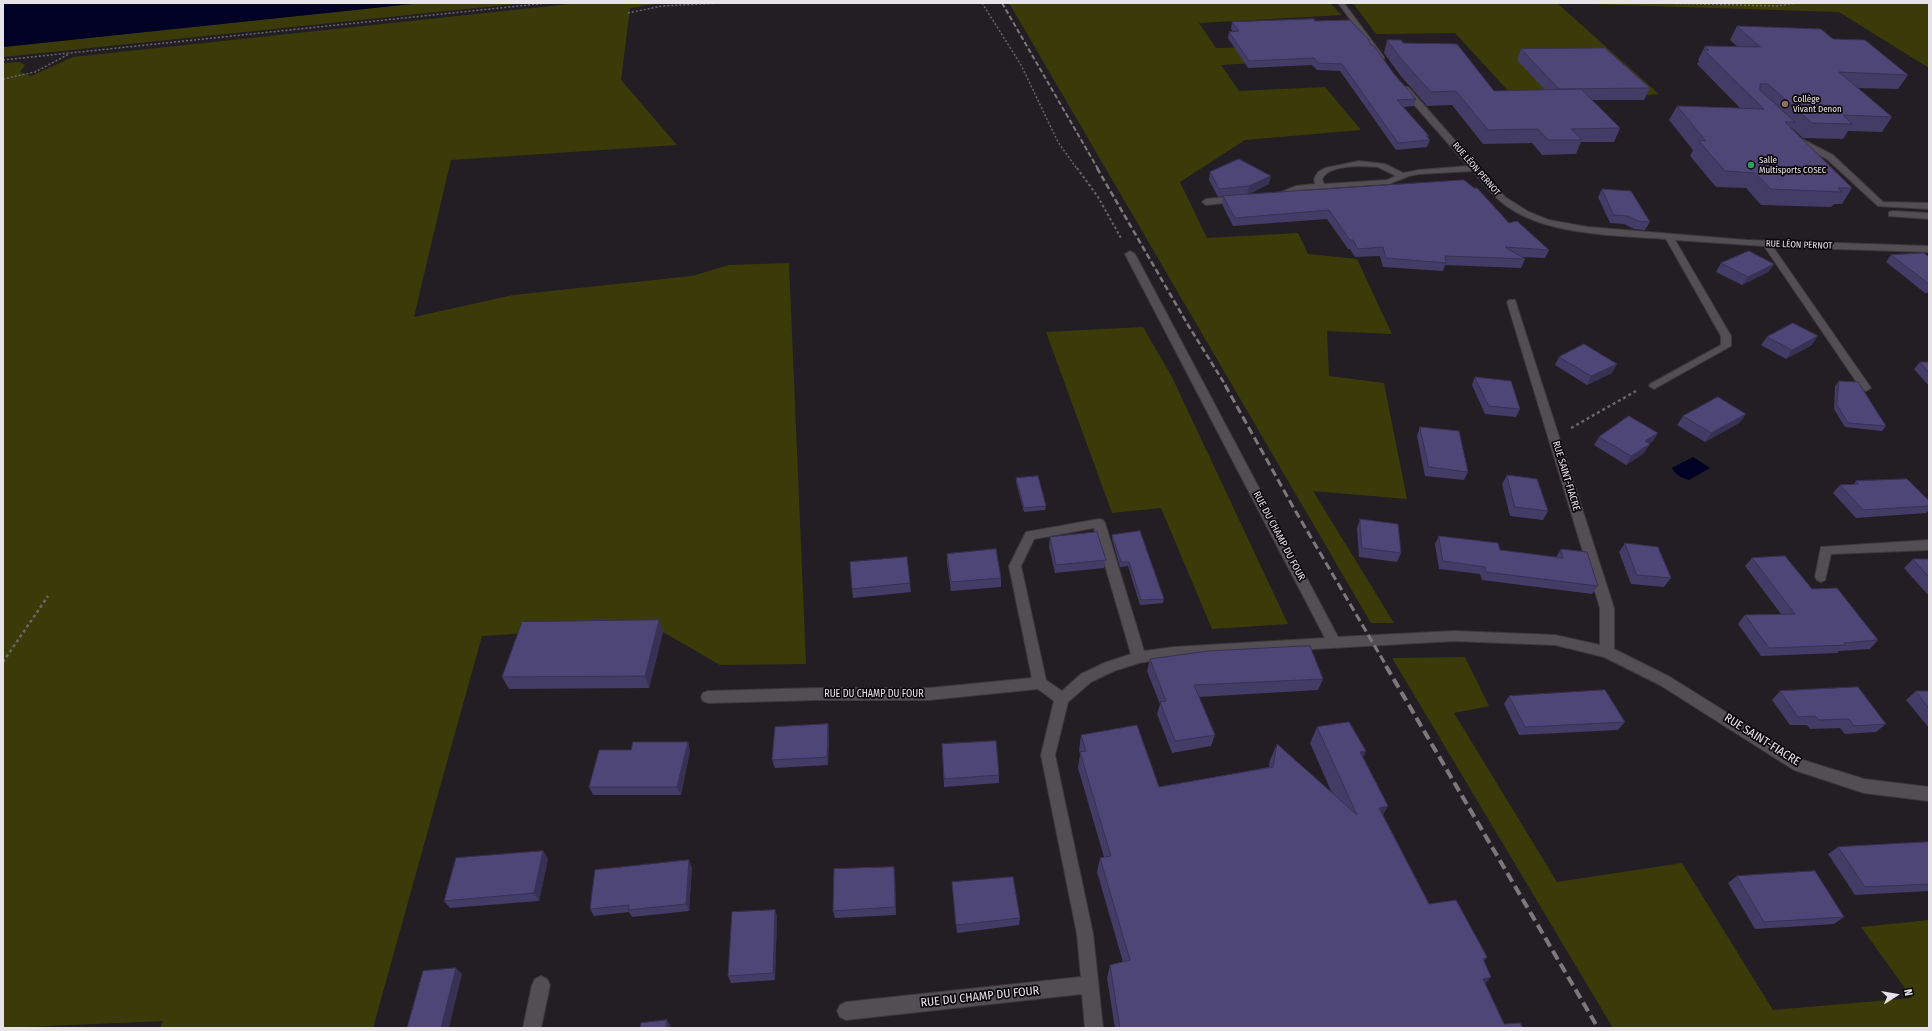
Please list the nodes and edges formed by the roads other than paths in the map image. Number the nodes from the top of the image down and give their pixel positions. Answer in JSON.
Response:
{"nodes":[{"id":1,"x":1340,"y":3,"type":"edge"},
{"id":2,"x":1387,"y":66,"type":"edge"},
{"id":3,"x":1401,"y":84,"type":"edge"},
{"id":4,"x":1790,"y":134,"type":"edge"},
{"id":5,"x":1474,"y":168,"type":"junction"},
{"id":6,"x":1403,"y":176,"type":"junction"},
{"id":7,"x":1320,"y":186,"type":"junction"},
{"id":8,"x":1267,"y":197,"type":"edge"},
{"id":9,"x":1252,"y":198,"type":"edge"},
{"id":10,"x":1206,"y":202,"type":"dead end"},
{"id":11,"x":1929,"y":206,"type":"edge"},
{"id":12,"x":1892,"y":214,"type":"dead end"},
{"id":13,"x":1929,"y":216,"type":"edge"},
{"id":14,"x":1669,"y":237,"type":"junction"},
{"id":15,"x":1766,"y":243,"type":"junction"},
{"id":16,"x":1911,"y":248,"type":"junction"},
{"id":17,"x":1929,"y":249,"type":"edge"},
{"id":18,"x":1130,"y":254,"type":"road end"},
{"id":19,"x":1923,"y":258,"type":"edge"},
{"id":20,"x":1512,"y":302,"type":"dead end"},
{"id":21,"x":1654,"y":386,"type":"road end"},
{"id":22,"x":1866,"y":388,"type":"dead end"},
{"id":23,"x":1929,"y":545,"type":"edge"},
{"id":24,"x":1821,"y":577,"type":"dead end"},
{"id":25,"x":1335,"y":644,"type":"junction"},
{"id":26,"x":1607,"y":652,"type":"junction"},
{"id":27,"x":1139,"y":657,"type":"junction"},
{"id":28,"x":1040,"y":683,"type":"junction"},
{"id":29,"x":708,"y":697,"type":"dead end"},
{"id":30,"x":1062,"y":699,"type":"junction"},
{"id":31,"x":1929,"y":794,"type":"edge"},
{"id":32,"x":541,"y":985,"type":"dead end"},
{"id":33,"x":1089,"y":985,"type":"junction"},
{"id":34,"x":846,"y":1011,"type":"dead end"},
{"id":35,"x":532,"y":1028,"type":"edge"},
{"id":36,"x":1094,"y":1028,"type":"edge"}],
"edges":[{"from":1,"to":2,"type":"street"},
{"from":3,"to":5,"type":"street","name":"RUE LÉON PERNOT"},
{"from":4,"to":11,"type":"street"},
{"from":5,"to":6,"type":"street"},
{"from":5,"to":14,"type":"street","name":"RUE LÉON PERNOT"},
{"from":6,"to":7,"type":"street"},
{"from":6,"to":7,"type":"street"},
{"from":7,"to":8,"type":"street"},
{"from":9,"to":10,"type":"street"},
{"from":12,"to":13,"type":"street"},
{"from":14,"to":15,"type":"street","name":"RUE LÉON PERNOT"},
{"from":14,"to":21,"type":"street"},
{"from":15,"to":16,"type":"street","name":"RUE LÉON PERNOT"},
{"from":15,"to":22,"type":"street"},
{"from":16,"to":17,"type":"street","name":"RUE LÉON PERNOT"},
{"from":16,"to":19,"type":"street"},
{"from":18,"to":25,"type":"street","name":"RUE DU CHAMP DU FOUR"},
{"from":20,"to":26,"type":"street","name":"RUE SAINT-FIACRE"},
{"from":23,"to":24,"type":"street"},
{"from":25,"to":26,"type":"street","name":"RUE SAINT-FIACRE"},
{"from":25,"to":27,"type":"street"},
{"from":26,"to":31,"type":"street","name":"RUE SAINT-FIACRE"},
{"from":27,"to":28,"type":"street"},
{"from":27,"to":30,"type":"street"},
{"from":28,"to":29,"type":"street","name":"RUE DU CHAMP DU FOUR"},
{"from":28,"to":30,"type":"street"},
{"from":30,"to":33,"type":"street"},
{"from":32,"to":35,"type":"street"},
{"from":33,"to":34,"type":"street","name":"RUE DU CHAMP DU FOUR"},
{"from":33,"to":36,"type":"street"}]}
